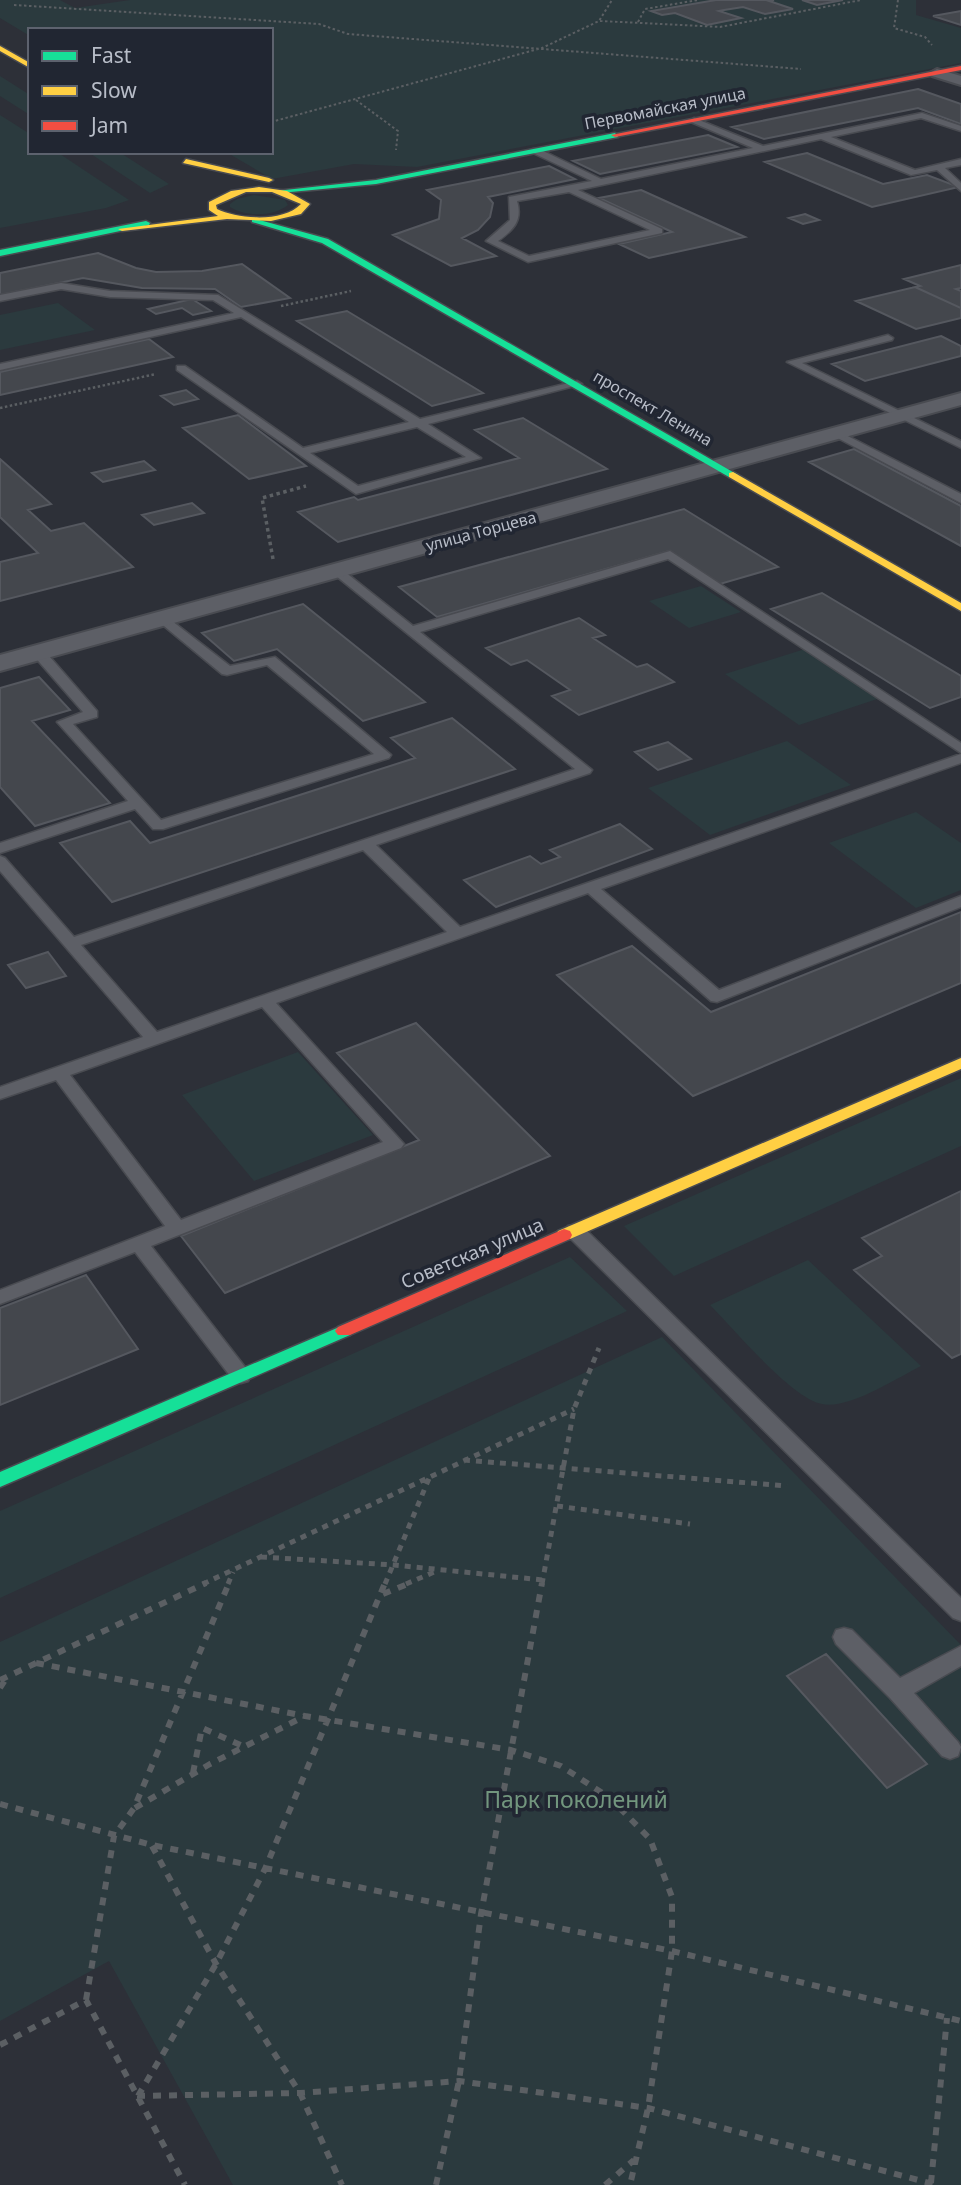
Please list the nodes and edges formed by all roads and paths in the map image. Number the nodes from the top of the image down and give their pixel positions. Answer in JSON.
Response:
{"nodes":[{"id":1,"x":612,"y":0,"type":"edge"},
{"id":2,"x":698,"y":0,"type":"edge"},
{"id":3,"x":861,"y":0,"type":"edge"},
{"id":4,"x":898,"y":0,"type":"edge"},
{"id":5,"x":15,"y":5,"type":"dead end"},
{"id":6,"x":599,"y":21,"type":"junction"},
{"id":7,"x":638,"y":22,"type":"junction"},
{"id":8,"x":933,"y":47,"type":"dead end"},
{"id":9,"x":0,"y":48,"type":"edge"},
{"id":10,"x":542,"y":48,"type":"junction"},
{"id":11,"x":734,"y":63,"type":"dead end"},
{"id":12,"x":28,"y":65,"type":"edge"},
{"id":13,"x":961,"y":68,"type":"edge"},
{"id":14,"x":937,"y":73,"type":"junction"},
{"id":15,"x":961,"y":81,"type":"edge"},
{"id":16,"x":355,"y":100,"type":"junction"},
{"id":17,"x":694,"y":120,"type":"junction"},
{"id":18,"x":273,"y":121,"type":"edge"},
{"id":19,"x":961,"y":129,"type":"edge"},
{"id":20,"x":821,"y":136,"type":"junction"},
{"id":21,"x":762,"y":149,"type":"junction"},
{"id":22,"x":536,"y":150,"type":"junction"},
{"id":23,"x":395,"y":156,"type":"dead end"},
{"id":24,"x":182,"y":162,"type":"edge"},
{"id":25,"x":961,"y":162,"type":"edge"},
{"id":26,"x":938,"y":167,"type":"junction"},
{"id":27,"x":376,"y":182,"type":"junction"},
{"id":28,"x":600,"y":182,"type":"junction"},
{"id":29,"x":961,"y":188,"type":"edge"},
{"id":30,"x":570,"y":189,"type":"junction"},
{"id":31,"x":258,"y":190,"type":"junction"},
{"id":32,"x":280,"y":191,"type":"junction"},
{"id":33,"x":214,"y":192,"type":"junction"},
{"id":34,"x":341,"y":203,"type":"dead end"},
{"id":35,"x":178,"y":206,"type":"dead end"},
{"id":36,"x":302,"y":208,"type":"junction"},
{"id":37,"x":227,"y":217,"type":"junction"},
{"id":38,"x":255,"y":220,"type":"junction"},
{"id":39,"x":122,"y":229,"type":"junction"},
{"id":40,"x":325,"y":235,"type":"junction"},
{"id":41,"x":0,"y":253,"type":"edge"},
{"id":42,"x":352,"y":291,"type":"dead end"},
{"id":43,"x":0,"y":298,"type":"edge"},
{"id":44,"x":242,"y":314,"type":"junction"},
{"id":45,"x":888,"y":338,"type":"dead end"},
{"id":46,"x":0,"y":367,"type":"edge"},
{"id":47,"x":181,"y":368,"type":"joint"},
{"id":48,"x":577,"y":383,"type":"junction"},
{"id":49,"x":961,"y":399,"type":"edge"},
{"id":50,"x":0,"y":408,"type":"edge"},
{"id":51,"x":901,"y":415,"type":"junction"},
{"id":52,"x":417,"y":422,"type":"junction"},
{"id":53,"x":836,"y":433,"type":"junction"},
{"id":54,"x":961,"y":445,"type":"edge"},
{"id":55,"x":301,"y":452,"type":"junction"},
{"id":56,"x":717,"y":466,"type":"junction"},
{"id":57,"x":337,"y":477,"type":"junction"},
{"id":58,"x":961,"y":499,"type":"edge"},
{"id":59,"x":274,"y":565,"type":"dead end"},
{"id":60,"x":336,"y":571,"type":"junction"},
{"id":61,"x":961,"y":608,"type":"edge"},
{"id":62,"x":163,"y":618,"type":"junction"},
{"id":63,"x":410,"y":631,"type":"junction"},
{"id":64,"x":38,"y":652,"type":"junction"},
{"id":65,"x":0,"y":663,"type":"edge"},
{"id":66,"x":961,"y":749,"type":"edge"},
{"id":67,"x":961,"y":758,"type":"edge"},
{"id":68,"x":138,"y":803,"type":"junction"},
{"id":69,"x":366,"y":844,"type":"junction"},
{"id":70,"x":0,"y":848,"type":"edge"},
{"id":71,"x":0,"y":861,"type":"edge"},
{"id":72,"x":589,"y":886,"type":"junction"},
{"id":73,"x":961,"y":901,"type":"edge"},
{"id":74,"x":457,"y":933,"type":"junction"},
{"id":75,"x":72,"y":943,"type":"junction"},
{"id":76,"x":264,"y":1000,"type":"junction"},
{"id":77,"x":153,"y":1038,"type":"junction"},
{"id":78,"x":961,"y":1063,"type":"edge"},
{"id":79,"x":59,"y":1072,"type":"junction"},
{"id":80,"x":0,"y":1093,"type":"edge"},
{"id":81,"x":177,"y":1228,"type":"junction"},
{"id":82,"x":575,"y":1231,"type":"junction"},
{"id":83,"x":138,"y":1243,"type":"junction"},
{"id":84,"x":0,"y":1297,"type":"edge"},
{"id":85,"x":600,"y":1348,"type":"dead end"},
{"id":86,"x":241,"y":1376,"type":"junction"},
{"id":87,"x":574,"y":1409,"type":"junction"},
{"id":88,"x":463,"y":1460,"type":"junction"},
{"id":89,"x":563,"y":1469,"type":"junction"},
{"id":90,"x":430,"y":1476,"type":"junction"},
{"id":91,"x":0,"y":1480,"type":"edge"},
{"id":92,"x":838,"y":1490,"type":"junction"},
{"id":93,"x":556,"y":1506,"type":"junction"},
{"id":94,"x":690,"y":1524,"type":"dead end"},
{"id":95,"x":260,"y":1557,"type":"junction"},
{"id":96,"x":394,"y":1565,"type":"junction"},
{"id":97,"x":442,"y":1569,"type":"junction"},
{"id":98,"x":234,"y":1570,"type":"junction"},
{"id":99,"x":543,"y":1580,"type":"junction"},
{"id":100,"x":382,"y":1595,"type":"junction"},
{"id":101,"x":961,"y":1612,"type":"edge"},
{"id":102,"x":844,"y":1637,"type":"dead end"},
{"id":103,"x":961,"y":1655,"type":"edge"},
{"id":104,"x":36,"y":1663,"type":"junction"},
{"id":105,"x":8,"y":1676,"type":"junction"},
{"id":106,"x":0,"y":1680,"type":"edge"},
{"id":107,"x":0,"y":1688,"type":"edge"},
{"id":108,"x":898,"y":1691,"type":"junction"},
{"id":109,"x":182,"y":1692,"type":"junction"},
{"id":110,"x":305,"y":1716,"type":"junction"},
{"id":111,"x":328,"y":1719,"type":"junction"},
{"id":112,"x":245,"y":1747,"type":"junction"},
{"id":113,"x":950,"y":1749,"type":"dead end"},
{"id":114,"x":511,"y":1751,"type":"junction"},
{"id":115,"x":193,"y":1774,"type":"junction"},
{"id":116,"x":0,"y":1804,"type":"edge"},
{"id":117,"x":134,"y":1808,"type":"junction"},
{"id":118,"x":114,"y":1836,"type":"junction"},
{"id":119,"x":152,"y":1845,"type":"junction"},
{"id":120,"x":265,"y":1869,"type":"junction"},
{"id":121,"x":481,"y":1914,"type":"junction"},
{"id":122,"x":672,"y":1951,"type":"junction"},
{"id":123,"x":216,"y":1964,"type":"junction"},
{"id":124,"x":86,"y":2000,"type":"junction"},
{"id":125,"x":947,"y":2018,"type":"junction"},
{"id":126,"x":961,"y":2021,"type":"edge"},
{"id":127,"x":0,"y":2045,"type":"edge"},
{"id":128,"x":459,"y":2081,"type":"junction"},
{"id":129,"x":300,"y":2093,"type":"junction"},
{"id":130,"x":137,"y":2096,"type":"junction"},
{"id":131,"x":648,"y":2108,"type":"junction"},
{"id":132,"x":635,"y":2159,"type":"junction"},
{"id":133,"x":934,"y":2184,"type":"edge"},
{"id":134,"x":185,"y":2185,"type":"edge"},
{"id":135,"x":342,"y":2185,"type":"edge"},
{"id":136,"x":436,"y":2185,"type":"edge"},
{"id":137,"x":605,"y":2185,"type":"edge"},
{"id":138,"x":630,"y":2185,"type":"edge"}],
"edges":[{"from":1,"to":6,"type":"path"},
{"from":2,"to":7,"type":"path"},
{"from":3,"to":7,"type":"path"},
{"from":4,"to":8,"type":"path"},
{"from":5,"to":10,"type":"path"},
{"from":6,"to":7,"type":"path"},
{"from":6,"to":10,"type":"path"},
{"from":9,"to":12,"type":"street"},
{"from":10,"to":11,"type":"path"},
{"from":10,"to":16,"type":"path"},
{"from":13,"to":14,"type":"street","name":"Первомайская улица"},
{"from":14,"to":15,"type":"street"},
{"from":14,"to":17,"type":"street","name":"Первомайская улица"},
{"from":16,"to":18,"type":"path"},
{"from":16,"to":23,"type":"path"},
{"from":17,"to":21,"type":"lane"},
{"from":17,"to":22,"type":"street","name":"Первомайская улица"},
{"from":19,"to":20,"type":"lane"},
{"from":20,"to":21,"type":"lane"},
{"from":20,"to":26,"type":"lane"},
{"from":21,"to":28,"type":"lane"},
{"from":22,"to":27,"type":"street","name":"Первомайская улица"},
{"from":22,"to":28,"type":"lane"},
{"from":24,"to":27,"type":"street"},
{"from":24,"to":31,"type":"street"},
{"from":24,"to":33,"type":"street"},
{"from":25,"to":26,"type":"lane"},
{"from":26,"to":29,"type":"lane"},
{"from":27,"to":32,"type":"street"},
{"from":27,"to":34,"type":"street"},
{"from":27,"to":36,"type":"street"},
{"from":28,"to":30,"type":"lane"},
{"from":30,"to":30,"type":"lane"},
{"from":31,"to":32,"type":"street"},
{"from":31,"to":33,"type":"street"},
{"from":32,"to":36,"type":"street"},
{"from":33,"to":37,"type":"street"},
{"from":33,"to":39,"type":"street"},
{"from":35,"to":39,"type":"street"},
{"from":36,"to":38,"type":"street"},
{"from":36,"to":40,"type":"street"},
{"from":37,"to":38,"type":"street"},
{"from":37,"to":39,"type":"street"},
{"from":38,"to":40,"type":"street"},
{"from":39,"to":40,"type":"street"},
{"from":39,"to":41,"type":"street"},
{"from":40,"to":48,"type":"street","name":"проспект Ленина"},
{"from":42,"to":44,"type":"path"},
{"from":43,"to":44,"type":"lane"},
{"from":44,"to":46,"type":"lane"},
{"from":44,"to":52,"type":"lane"},
{"from":45,"to":51,"type":"lane"},
{"from":47,"to":50,"type":"path"},
{"from":47,"to":55,"type":"lane"},
{"from":48,"to":52,"type":"lane"},
{"from":48,"to":56,"type":"street","name":"проспект Ленина"},
{"from":49,"to":51,"type":"street","name":"улица Торцева"},
{"from":51,"to":53,"type":"street","name":"улица Торцева"},
{"from":51,"to":54,"type":"lane"},
{"from":52,"to":55,"type":"lane"},
{"from":52,"to":57,"type":"lane"},
{"from":53,"to":56,"type":"street","name":"улица Торцева"},
{"from":53,"to":58,"type":"lane"},
{"from":55,"to":57,"type":"lane"},
{"from":56,"to":60,"type":"street","name":"улица Торцева"},
{"from":56,"to":61,"type":"street","name":"проспект Ленина"},
{"from":57,"to":59,"type":"path"},
{"from":60,"to":62,"type":"street","name":"улица Торцева"},
{"from":60,"to":63,"type":"lane"},
{"from":62,"to":64,"type":"street","name":"улица Торцева"},
{"from":62,"to":68,"type":"lane"},
{"from":63,"to":66,"type":"lane"},
{"from":63,"to":69,"type":"lane"},
{"from":64,"to":65,"type":"street","name":"улица Торцева"},
{"from":64,"to":68,"type":"lane"},
{"from":67,"to":72,"type":"lane"},
{"from":68,"to":70,"type":"lane"},
{"from":69,"to":74,"type":"lane"},
{"from":69,"to":75,"type":"lane"},
{"from":71,"to":75,"type":"lane"},
{"from":72,"to":73,"type":"lane"},
{"from":72,"to":74,"type":"lane"},
{"from":74,"to":76,"type":"lane"},
{"from":75,"to":77,"type":"lane"},
{"from":76,"to":77,"type":"lane"},
{"from":76,"to":81,"type":"lane"},
{"from":77,"to":79,"type":"lane"},
{"from":78,"to":82,"type":"street","name":"Советская улица"},
{"from":79,"to":80,"type":"lane"},
{"from":79,"to":81,"type":"lane"},
{"from":81,"to":83,"type":"lane"},
{"from":82,"to":86,"type":"street","name":"Советская улица"},
{"from":82,"to":92,"type":"lane"},
{"from":83,"to":84,"type":"lane"},
{"from":83,"to":86,"type":"lane"},
{"from":85,"to":87,"type":"path"},
{"from":86,"to":91,"type":"street","name":"Советская улица"},
{"from":87,"to":88,"type":"path"},
{"from":87,"to":89,"type":"path"},
{"from":88,"to":89,"type":"path"},
{"from":88,"to":90,"type":"path"},
{"from":89,"to":92,"type":"path"},
{"from":89,"to":93,"type":"path"},
{"from":90,"to":95,"type":"path"},
{"from":90,"to":96,"type":"path"},
{"from":92,"to":101,"type":"lane"},
{"from":93,"to":94,"type":"path"},
{"from":93,"to":99,"type":"path"},
{"from":95,"to":96,"type":"path"},
{"from":95,"to":98,"type":"path"},
{"from":96,"to":97,"type":"path"},
{"from":96,"to":100,"type":"path"},
{"from":97,"to":99,"type":"path"},
{"from":97,"to":100,"type":"path"},
{"from":98,"to":104,"type":"path"},
{"from":98,"to":109,"type":"path"},
{"from":99,"to":114,"type":"path"},
{"from":100,"to":111,"type":"path"},
{"from":102,"to":108,"type":"lane"},
{"from":103,"to":108,"type":"lane"},
{"from":104,"to":105,"type":"path"},
{"from":104,"to":109,"type":"path"},
{"from":105,"to":106,"type":"path"},
{"from":105,"to":107,"type":"path"},
{"from":108,"to":113,"type":"lane"},
{"from":109,"to":110,"type":"path"},
{"from":109,"to":117,"type":"path"},
{"from":110,"to":111,"type":"path"},
{"from":110,"to":112,"type":"path"},
{"from":111,"to":114,"type":"path"},
{"from":111,"to":120,"type":"path"},
{"from":112,"to":115,"type":"path"},
{"from":112,"to":115,"type":"path"},
{"from":114,"to":121,"type":"path"},
{"from":114,"to":122,"type":"path"},
{"from":115,"to":117,"type":"path"},
{"from":116,"to":118,"type":"path"},
{"from":117,"to":118,"type":"path"},
{"from":118,"to":119,"type":"path"},
{"from":118,"to":124,"type":"path"},
{"from":119,"to":120,"type":"path"},
{"from":119,"to":123,"type":"path"},
{"from":120,"to":121,"type":"path"},
{"from":120,"to":123,"type":"path"},
{"from":121,"to":122,"type":"path"},
{"from":121,"to":128,"type":"path"},
{"from":122,"to":125,"type":"path"},
{"from":122,"to":131,"type":"path"},
{"from":123,"to":129,"type":"path"},
{"from":123,"to":130,"type":"path"},
{"from":124,"to":127,"type":"path"},
{"from":124,"to":130,"type":"path"},
{"from":125,"to":126,"type":"path"},
{"from":125,"to":133,"type":"path"},
{"from":128,"to":129,"type":"path"},
{"from":128,"to":131,"type":"path"},
{"from":128,"to":136,"type":"path"},
{"from":129,"to":130,"type":"path"},
{"from":129,"to":135,"type":"path"},
{"from":130,"to":134,"type":"path"},
{"from":131,"to":132,"type":"path"},
{"from":131,"to":133,"type":"path"},
{"from":132,"to":137,"type":"path"},
{"from":132,"to":138,"type":"path"}]}
